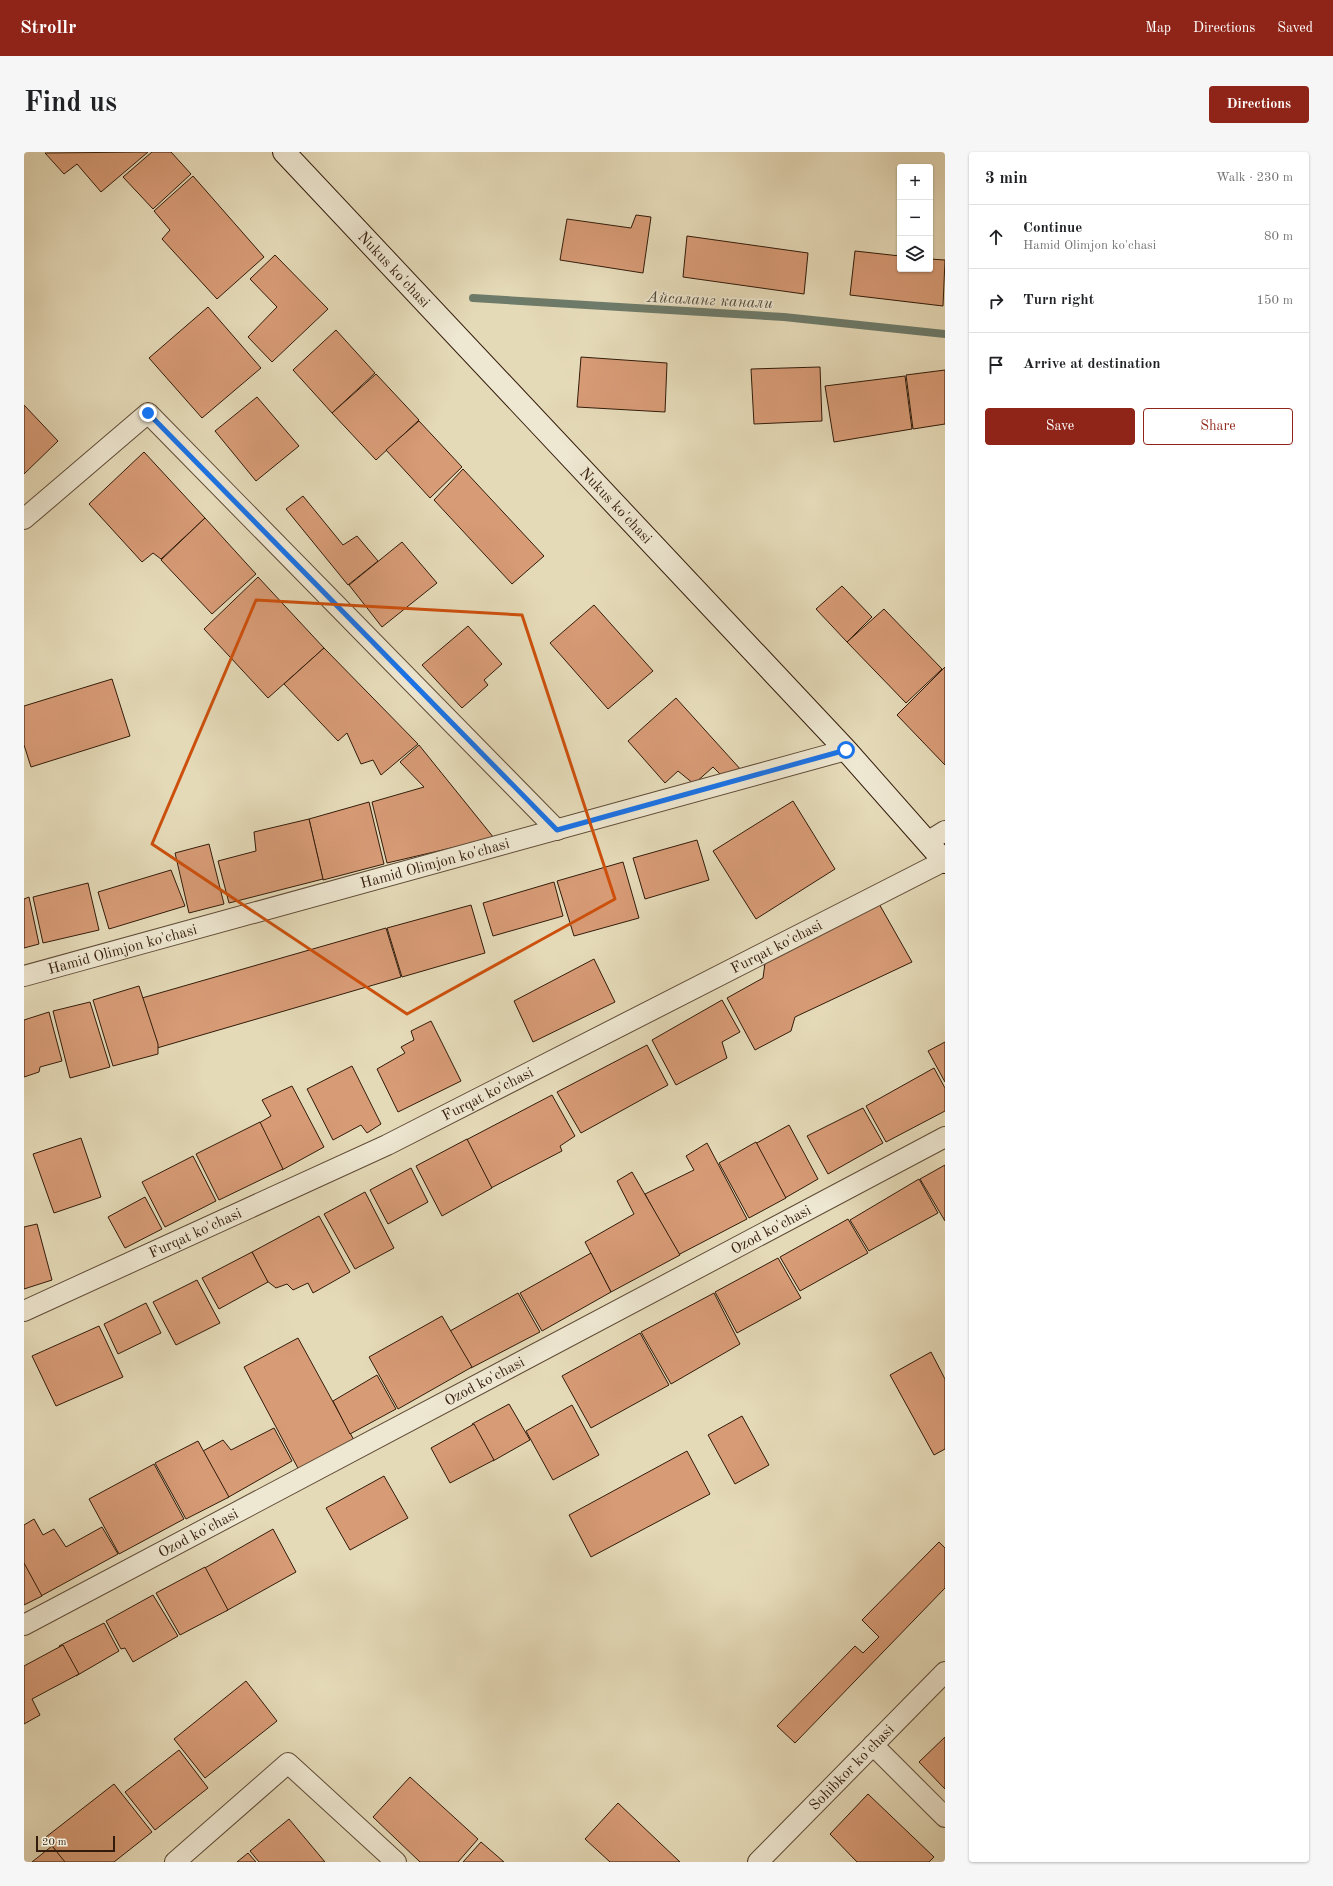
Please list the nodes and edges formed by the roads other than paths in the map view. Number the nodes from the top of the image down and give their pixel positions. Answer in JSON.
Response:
{"nodes":[{"id":1,"x":284,"y":152,"type":"edge"},
{"id":2,"x":24,"y":519,"type":"edge"},
{"id":3,"x":846,"y":750,"type":"junction"},
{"id":4,"x":557,"y":830,"type":"junction"},
{"id":5,"x":936,"y":837,"type":"edge"},
{"id":6,"x":945,"y":862,"type":"edge"},
{"id":7,"x":24,"y":976,"type":"edge"},
{"id":8,"x":945,"y":1137,"type":"edge"},
{"id":9,"x":24,"y":1311,"type":"edge"},
{"id":10,"x":24,"y":1625,"type":"edge"},
{"id":11,"x":945,"y":1672,"type":"edge"},
{"id":12,"x":873,"y":1746,"type":"junction"},
{"id":13,"x":945,"y":1817,"type":"edge"},
{"id":14,"x":175,"y":1862,"type":"edge"},
{"id":15,"x":396,"y":1862,"type":"edge"},
{"id":16,"x":758,"y":1862,"type":"edge"}],
"edges":[{"from":1,"to":3,"type":"main road","name":"Nukus ko'chasi"},
{"from":2,"to":4,"type":"street"},
{"from":3,"to":4,"type":"street","name":"Hamid Olimjon ko'chasi"},
{"from":3,"to":5,"type":"main road","name":"Nukus ko'chasi"},
{"from":4,"to":7,"type":"street","name":"Hamid Olimjon ko'chasi"},
{"from":5,"to":6,"type":"main road","name":"Nukus ko'chasi"},
{"from":6,"to":9,"type":"street","name":"Furqat ko'chasi"},
{"from":8,"to":10,"type":"street","name":"Ozod ko'chasi"},
{"from":11,"to":12,"type":"street","name":"Sohibkor ko'chasi"},
{"from":12,"to":13,"type":"street"},
{"from":12,"to":16,"type":"street","name":"Sohibkor ko'chasi"},
{"from":14,"to":15,"type":"street"}]}
